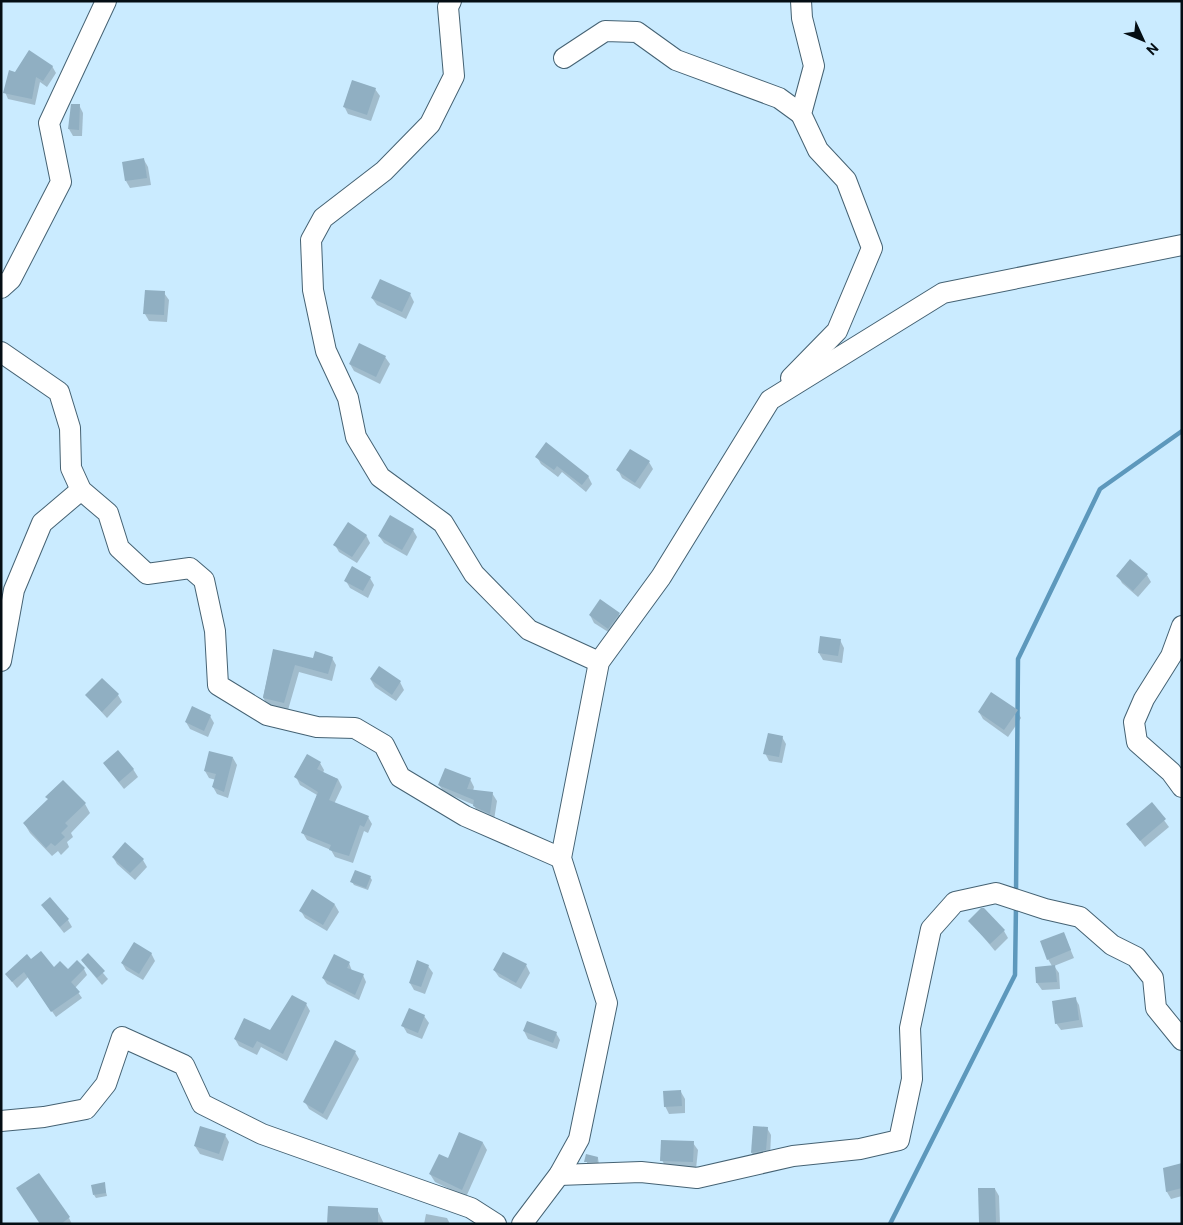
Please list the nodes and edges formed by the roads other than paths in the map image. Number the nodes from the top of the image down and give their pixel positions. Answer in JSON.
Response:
{"nodes":[{"id":1,"x":106,"y":1,"type":"edge"},
{"id":2,"x":451,"y":1,"type":"edge"},
{"id":3,"x":801,"y":1,"type":"edge"},
{"id":4,"x":564,"y":58,"type":"dead end"},
{"id":5,"x":801,"y":114,"type":"junction"},
{"id":6,"x":1182,"y":245,"type":"edge"},
{"id":7,"x":1,"y":288,"type":"edge"},
{"id":8,"x":1,"y":352,"type":"edge"},
{"id":9,"x":770,"y":400,"type":"junction"},
{"id":10,"x":81,"y":490,"type":"junction"},
{"id":11,"x":1182,"y":626,"type":"edge"},
{"id":12,"x":1,"y":661,"type":"edge"},
{"id":13,"x":599,"y":662,"type":"junction"},
{"id":14,"x":1182,"y":787,"type":"edge"},
{"id":15,"x":561,"y":858,"type":"junction"},
{"id":16,"x":1182,"y":1040,"type":"edge"},
{"id":17,"x":1,"y":1121,"type":"edge"},
{"id":18,"x":559,"y":1176,"type":"junction"},
{"id":19,"x":496,"y":1224,"type":"edge"},
{"id":20,"x":522,"y":1224,"type":"edge"}],
"edges":[{"from":1,"to":7,"type":"street"},
{"from":2,"to":13,"type":"street"},
{"from":3,"to":5,"type":"street"},
{"from":4,"to":5,"type":"street"},
{"from":5,"to":9,"type":"street"},
{"from":6,"to":9,"type":"street"},
{"from":8,"to":10,"type":"street"},
{"from":9,"to":13,"type":"street"},
{"from":10,"to":12,"type":"street"},
{"from":10,"to":15,"type":"street"},
{"from":11,"to":14,"type":"street"},
{"from":13,"to":15,"type":"street"},
{"from":15,"to":18,"type":"street"},
{"from":16,"to":18,"type":"street"},
{"from":17,"to":19,"type":"street"},
{"from":18,"to":20,"type":"street"}]}
